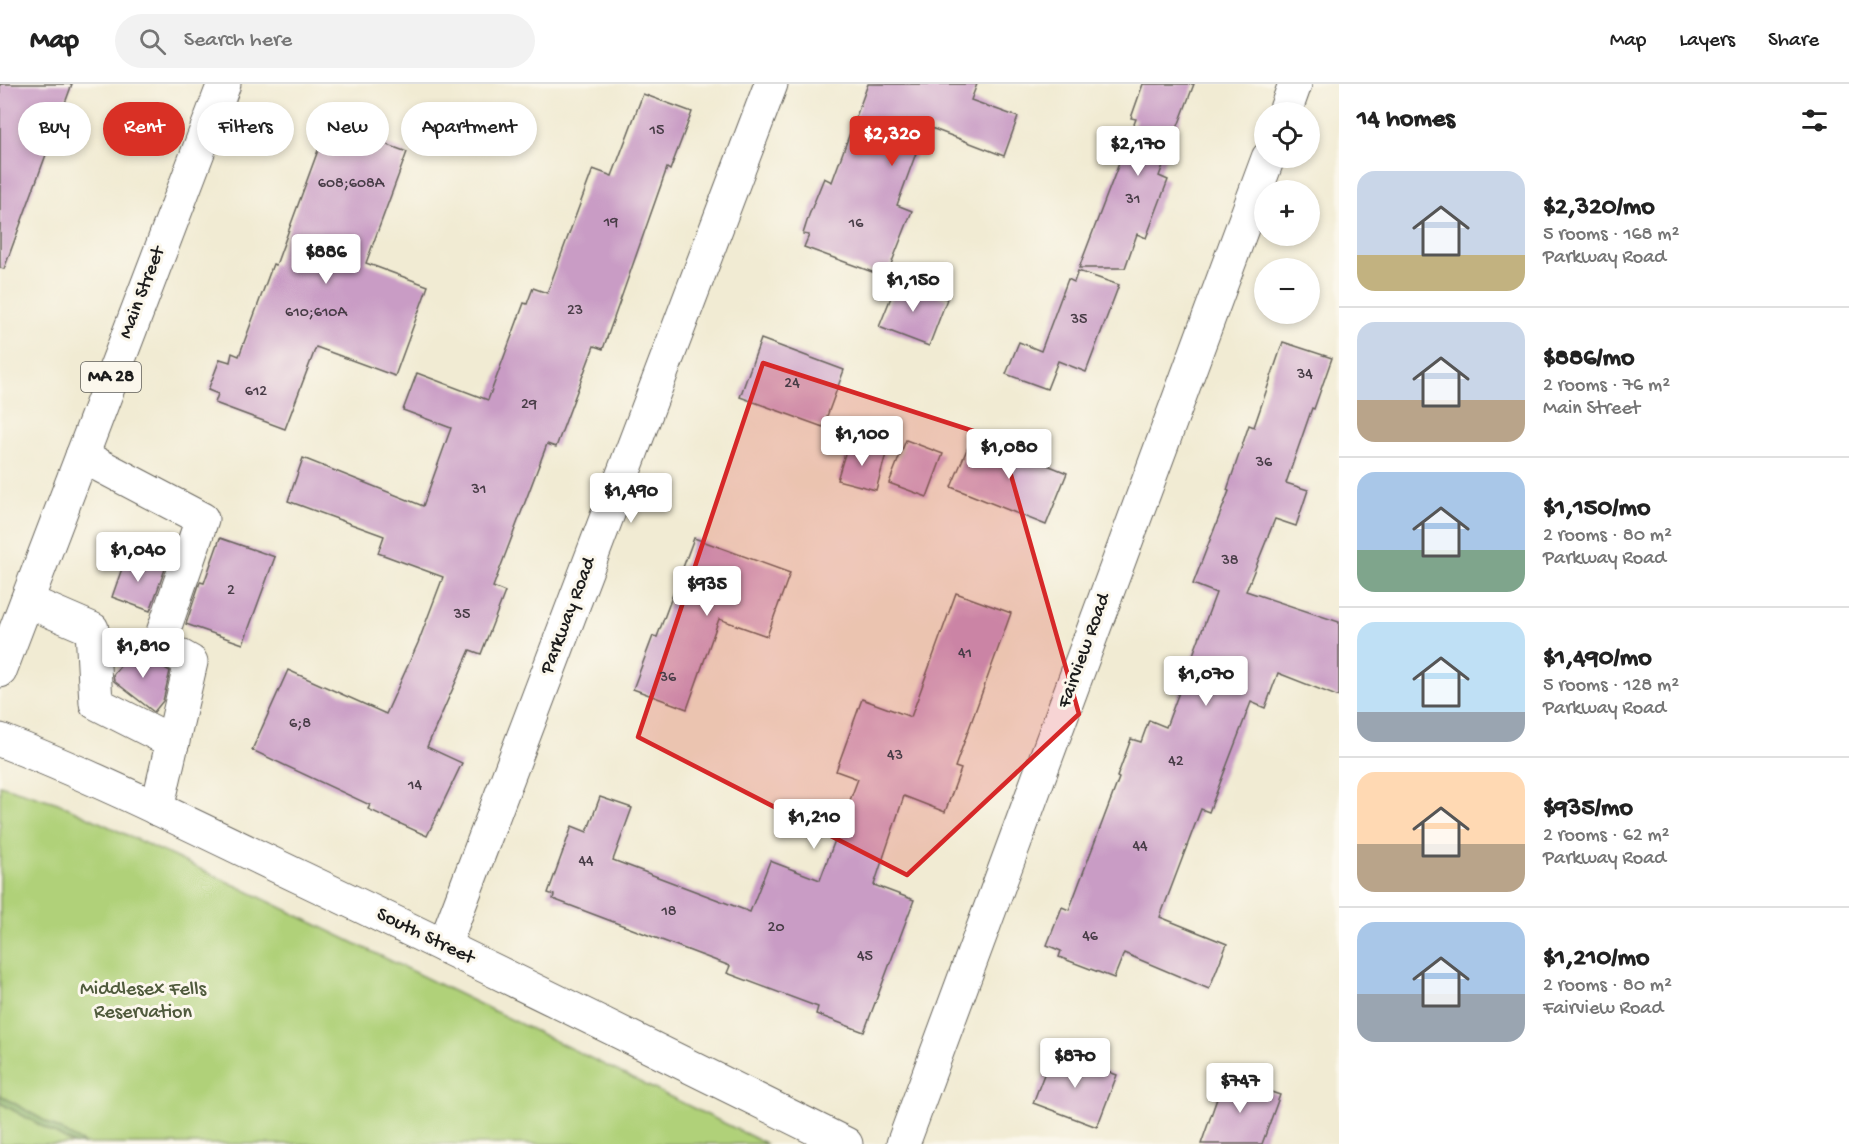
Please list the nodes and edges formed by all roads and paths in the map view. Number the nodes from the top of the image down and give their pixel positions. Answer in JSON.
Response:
{"nodes":[{"id":1,"x":224,"y":84,"type":"edge"},
{"id":2,"x":771,"y":84,"type":"edge"},
{"id":3,"x":1295,"y":84,"type":"edge"},
{"id":4,"x":1289,"y":102,"type":"edge"},
{"id":5,"x":1264,"y":168,"type":"edge"},
{"id":6,"x":82,"y":456,"type":"junction"},
{"id":7,"x":27,"y":601,"type":"junction"},
{"id":8,"x":0,"y":671,"type":"edge"},
{"id":9,"x":0,"y":740,"type":"edge"},
{"id":10,"x":173,"y":742,"type":"junction"},
{"id":11,"x":157,"y":809,"type":"junction"},
{"id":12,"x":444,"y":946,"type":"junction"},
{"id":13,"x":846,"y":1144,"type":"edge"},
{"id":14,"x":903,"y":1144,"type":"edge"}],
"edges":[{"from":1,"to":6,"type":"street","name":"Main Street","number":"MA 28"},
{"from":2,"to":12,"type":"street","name":"Parkway Road"},
{"from":3,"to":4,"type":"street"},
{"from":5,"to":14,"type":"street","name":"Fairview Road"},
{"from":6,"to":7,"type":"street","name":"Main Street","number":"MA 28"},
{"from":6,"to":10,"type":"street"},
{"from":7,"to":8,"type":"street","name":"Main Street","number":"MA 28"},
{"from":7,"to":10,"type":"street"},
{"from":9,"to":11,"type":"street","name":"South Street"},
{"from":10,"to":11,"type":"street"},
{"from":11,"to":12,"type":"street","name":"South Street"},
{"from":12,"to":13,"type":"street","name":"South Street"}]}
